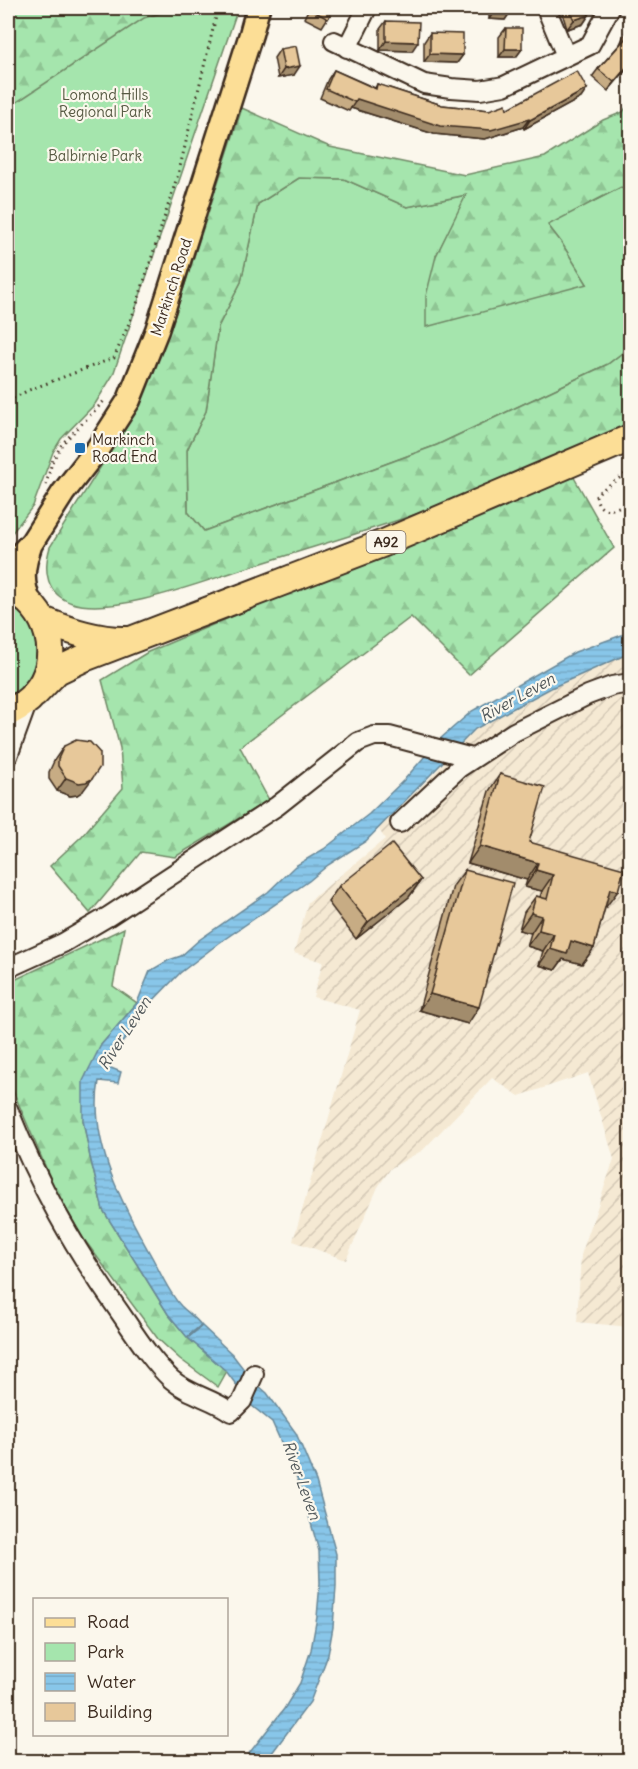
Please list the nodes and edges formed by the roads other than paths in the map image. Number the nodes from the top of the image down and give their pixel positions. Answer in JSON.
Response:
{"nodes":[{"id":1,"x":258,"y":8,"type":"edge"},
{"id":2,"x":368,"y":8,"type":"edge"},
{"id":3,"x":546,"y":8,"type":"edge"},
{"id":4,"x":610,"y":8,"type":"edge"},
{"id":5,"x":566,"y":56,"type":"junction"},
{"id":6,"x":630,"y":438,"type":"edge"},
{"id":7,"x":32,"y":542,"type":"junction"},
{"id":8,"x":8,"y":567,"type":"edge"},
{"id":9,"x":26,"y":603,"type":"edge"},
{"id":10,"x":138,"y":639,"type":"junction"},
{"id":11,"x":630,"y":683,"type":"edge"},
{"id":12,"x":23,"y":703,"type":"edge"},
{"id":13,"x":8,"y":756,"type":"edge"},
{"id":14,"x":468,"y":757,"type":"junction"},
{"id":15,"x":400,"y":823,"type":"dead end"},
{"id":16,"x":8,"y":969,"type":"edge"},
{"id":17,"x":8,"y":1109,"type":"edge"},
{"id":18,"x":254,"y":1374,"type":"dead end"}],
"edges":[{"from":1,"to":7,"type":"main road","name":"Markinch Road"},
{"from":2,"to":5,"type":"street"},
{"from":3,"to":5,"type":"street"},
{"from":4,"to":5,"type":"street"},
{"from":6,"to":10,"type":"highway","number":"A92"},
{"from":7,"to":8,"type":"main road","name":"Markinch Road"},
{"from":7,"to":9,"type":"main road","name":"Markinch Road"},
{"from":9,"to":10,"type":"highway","number":"A92"},
{"from":9,"to":12,"type":"highway"},
{"from":10,"to":12,"type":"highway","number":"A92"},
{"from":11,"to":14,"type":"street"},
{"from":12,"to":13,"type":"street"},
{"from":14,"to":15,"type":"street"},
{"from":14,"to":16,"type":"street"},
{"from":17,"to":18,"type":"street"}]}
